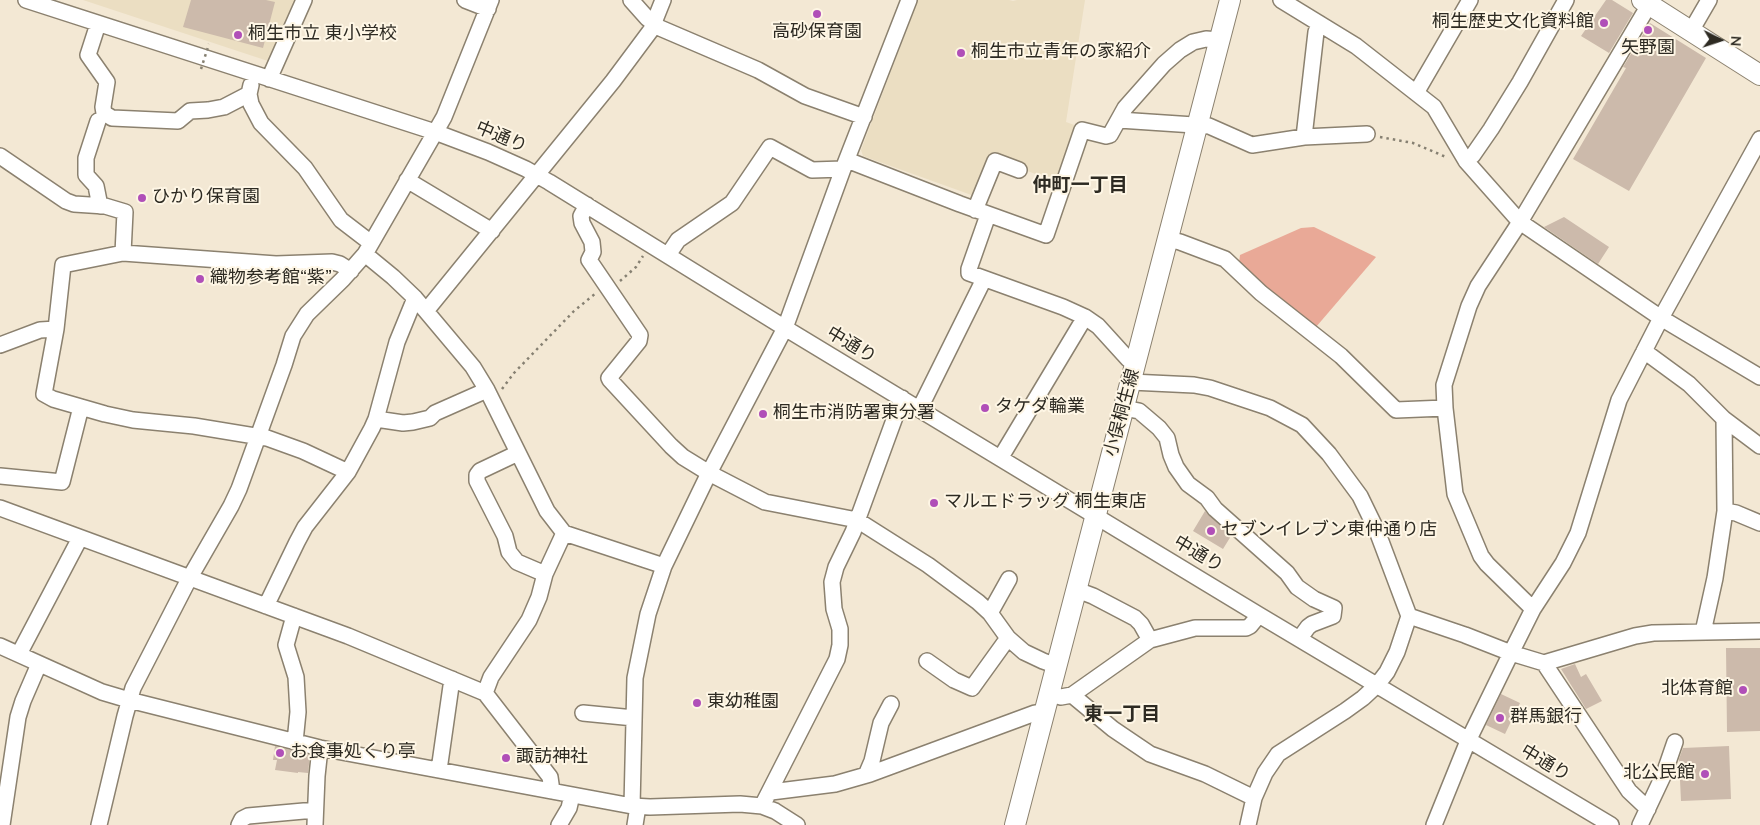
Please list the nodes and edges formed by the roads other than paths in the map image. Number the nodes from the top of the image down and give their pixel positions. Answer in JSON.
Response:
{"nodes":[{"id":1,"x":26,"y":0,"type":"edge"},
{"id":2,"x":304,"y":0,"type":"edge"},
{"id":3,"x":465,"y":0,"type":"edge"},
{"id":4,"x":631,"y":0,"type":"edge"},
{"id":5,"x":663,"y":0,"type":"edge"},
{"id":6,"x":909,"y":0,"type":"edge"},
{"id":7,"x":1230,"y":0,"type":"edge"},
{"id":8,"x":1281,"y":0,"type":"edge"},
{"id":9,"x":1470,"y":0,"type":"edge"},
{"id":10,"x":1566,"y":0,"type":"edge"},
{"id":11,"x":1709,"y":0,"type":"edge"},
{"id":12,"x":1647,"y":2,"type":"edge"},
{"id":13,"x":489,"y":4,"type":"edge"},
{"id":14,"x":1319,"y":23,"type":"junction"},
{"id":15,"x":98,"y":24,"type":"junction"},
{"id":16,"x":654,"y":24,"type":"junction"},
{"id":17,"x":1691,"y":31,"type":"junction"},
{"id":18,"x":1220,"y":40,"type":"junction"},
{"id":19,"x":254,"y":74,"type":"junction"},
{"id":20,"x":1760,"y":75,"type":"edge"},
{"id":21,"x":269,"y":79,"type":"junction"},
{"id":22,"x":1416,"y":93,"type":"junction"},
{"id":23,"x":249,"y":94,"type":"junction"},
{"id":24,"x":864,"y":118,"type":"junction"},
{"id":25,"x":1119,"y":120,"type":"junction"},
{"id":26,"x":98,"y":121,"type":"dead end"},
{"id":27,"x":1198,"y":125,"type":"junction"},
{"id":28,"x":435,"y":132,"type":"junction"},
{"id":29,"x":1367,"y":134,"type":"road end"},
{"id":30,"x":1304,"y":137,"type":"junction"},
{"id":31,"x":1760,"y":139,"type":"edge"},
{"id":32,"x":0,"y":156,"type":"edge"},
{"id":33,"x":1466,"y":161,"type":"junction"},
{"id":34,"x":845,"y":164,"type":"junction"},
{"id":35,"x":1019,"y":170,"type":"dead end"},
{"id":36,"x":538,"y":176,"type":"junction"},
{"id":37,"x":407,"y":180,"type":"junction"},
{"id":38,"x":587,"y":205,"type":"junction"},
{"id":39,"x":100,"y":206,"type":"junction"},
{"id":40,"x":982,"y":212,"type":"junction"},
{"id":41,"x":1520,"y":222,"type":"junction"},
{"id":42,"x":492,"y":231,"type":"junction"},
{"id":43,"x":1168,"y":239,"type":"junction"},
{"id":44,"x":368,"y":248,"type":"junction"},
{"id":45,"x":123,"y":253,"type":"junction"},
{"id":46,"x":668,"y":255,"type":"junction"},
{"id":47,"x":351,"y":271,"type":"junction"},
{"id":48,"x":984,"y":279,"type":"junction"},
{"id":49,"x":415,"y":298,"type":"junction"},
{"id":50,"x":426,"y":311,"type":"junction"},
{"id":51,"x":1085,"y":317,"type":"junction"},
{"id":52,"x":1661,"y":318,"type":"junction"},
{"id":53,"x":784,"y":328,"type":"junction"},
{"id":54,"x":56,"y":330,"type":"junction"},
{"id":55,"x":0,"y":345,"type":"edge"},
{"id":56,"x":1644,"y":351,"type":"junction"},
{"id":57,"x":1133,"y":372,"type":"junction"},
{"id":58,"x":1760,"y":377,"type":"edge"},
{"id":59,"x":489,"y":394,"type":"junction"},
{"id":60,"x":902,"y":398,"type":"junction"},
{"id":61,"x":81,"y":407,"type":"junction"},
{"id":62,"x":920,"y":408,"type":"junction"},
{"id":63,"x":1124,"y":408,"type":"junction"},
{"id":64,"x":1445,"y":408,"type":"junction"},
{"id":65,"x":376,"y":419,"type":"junction"},
{"id":66,"x":1724,"y":419,"type":"junction"},
{"id":67,"x":257,"y":437,"type":"junction"},
{"id":68,"x":1760,"y":446,"type":"edge"},
{"id":69,"x":518,"y":453,"type":"junction"},
{"id":70,"x":1001,"y":457,"type":"junction"},
{"id":71,"x":348,"y":472,"type":"junction"},
{"id":72,"x":709,"y":473,"type":"junction"},
{"id":73,"x":0,"y":476,"type":"edge"},
{"id":74,"x":0,"y":508,"type":"edge"},
{"id":75,"x":1725,"y":511,"type":"junction"},
{"id":76,"x":1096,"y":515,"type":"junction"},
{"id":77,"x":857,"y":520,"type":"junction"},
{"id":78,"x":1760,"y":523,"type":"edge"},
{"id":79,"x":564,"y":533,"type":"junction"},
{"id":80,"x":80,"y":538,"type":"junction"},
{"id":81,"x":664,"y":566,"type":"junction"},
{"id":82,"x":545,"y":574,"type":"junction"},
{"id":83,"x":1010,"y":578,"type":"dead end"},
{"id":84,"x":189,"y":579,"type":"junction"},
{"id":85,"x":1077,"y":590,"type":"junction"},
{"id":86,"x":266,"y":606,"type":"junction"},
{"id":87,"x":1407,"y":609,"type":"junction"},
{"id":88,"x":1534,"y":609,"type":"junction"},
{"id":89,"x":990,"y":613,"type":"junction"},
{"id":90,"x":1259,"y":615,"type":"junction"},
{"id":91,"x":294,"y":616,"type":"junction"},
{"id":92,"x":1760,"y":631,"type":"edge"},
{"id":93,"x":1703,"y":632,"type":"junction"},
{"id":94,"x":1008,"y":638,"type":"junction"},
{"id":95,"x":1300,"y":638,"type":"junction"},
{"id":96,"x":1150,"y":640,"type":"junction"},
{"id":97,"x":0,"y":646,"type":"edge"},
{"id":98,"x":1511,"y":653,"type":"junction"},
{"id":99,"x":19,"y":654,"type":"junction"},
{"id":100,"x":927,"y":661,"type":"dead end"},
{"id":101,"x":1544,"y":663,"type":"junction"},
{"id":102,"x":39,"y":664,"type":"junction"},
{"id":103,"x":1057,"y":666,"type":"junction"},
{"id":104,"x":452,"y":679,"type":"junction"},
{"id":105,"x":1377,"y":685,"type":"junction"},
{"id":106,"x":485,"y":692,"type":"junction"},
{"id":107,"x":1072,"y":695,"type":"junction"},
{"id":108,"x":129,"y":700,"type":"junction"},
{"id":109,"x":891,"y":704,"type":"dead end"},
{"id":110,"x":1047,"y":704,"type":"junction"},
{"id":111,"x":583,"y":713,"type":"dead end"},
{"id":112,"x":634,"y":718,"type":"junction"},
{"id":113,"x":1468,"y":741,"type":"junction"},
{"id":114,"x":295,"y":742,"type":"junction"},
{"id":115,"x":1675,"y":742,"type":"dead end"},
{"id":116,"x":320,"y":748,"type":"junction"},
{"id":117,"x":439,"y":770,"type":"junction"},
{"id":118,"x":866,"y":776,"type":"junction"},
{"id":119,"x":552,"y":791,"type":"junction"},
{"id":120,"x":770,"y":792,"type":"junction"},
{"id":121,"x":572,"y":795,"type":"junction"},
{"id":122,"x":1254,"y":798,"type":"junction"},
{"id":123,"x":635,"y":806,"type":"junction"},
{"id":124,"x":762,"y":806,"type":"junction"},
{"id":125,"x":2,"y":807,"type":"edge"},
{"id":126,"x":1648,"y":809,"type":"junction"},
{"id":127,"x":315,"y":810,"type":"junction"},
{"id":128,"x":2,"y":825,"type":"edge"},
{"id":129,"x":99,"y":825,"type":"edge"},
{"id":130,"x":239,"y":825,"type":"edge"},
{"id":131,"x":315,"y":825,"type":"edge"},
{"id":132,"x":559,"y":825,"type":"edge"},
{"id":133,"x":635,"y":825,"type":"edge"},
{"id":134,"x":797,"y":825,"type":"edge"},
{"id":135,"x":1015,"y":825,"type":"edge"},
{"id":136,"x":1248,"y":825,"type":"edge"},
{"id":137,"x":1434,"y":825,"type":"edge"},
{"id":138,"x":1611,"y":825,"type":"edge"},
{"id":139,"x":1640,"y":825,"type":"edge"}],
"edges":[{"from":1,"to":15,"type":"street","name":"中通り"},
{"from":2,"to":21,"type":"street"},
{"from":3,"to":13,"type":"street"},
{"from":4,"to":16,"type":"street"},
{"from":5,"to":16,"type":"street"},
{"from":6,"to":24,"type":"street"},
{"from":7,"to":18,"type":"main road","name":"小俣桐生線"},
{"from":8,"to":14,"type":"street"},
{"from":9,"to":22,"type":"street"},
{"from":10,"to":33,"type":"street"},
{"from":11,"to":17,"type":"street"},
{"from":12,"to":17,"type":"main road"},
{"from":12,"to":41,"type":"street"},
{"from":13,"to":28,"type":"street"},
{"from":14,"to":22,"type":"street"},
{"from":14,"to":30,"type":"street"},
{"from":15,"to":19,"type":"street","name":"中通り"},
{"from":15,"to":23,"type":"street"},
{"from":16,"to":24,"type":"street"},
{"from":16,"to":36,"type":"street"},
{"from":17,"to":20,"type":"main road"},
{"from":18,"to":25,"type":"street"},
{"from":18,"to":27,"type":"main road","name":"小俣桐生線"},
{"from":19,"to":21,"type":"street","name":"中通り"},
{"from":19,"to":23,"type":"street"},
{"from":21,"to":28,"type":"street","name":"中通り"},
{"from":22,"to":33,"type":"street"},
{"from":23,"to":44,"type":"street"},
{"from":24,"to":34,"type":"street"},
{"from":25,"to":27,"type":"street"},
{"from":25,"to":40,"type":"street"},
{"from":26,"to":39,"type":"street"},
{"from":27,"to":30,"type":"street"},
{"from":27,"to":43,"type":"main road","name":"小俣桐生線"},
{"from":28,"to":36,"type":"street","name":"中通り"},
{"from":28,"to":37,"type":"street"},
{"from":29,"to":30,"type":"street"},
{"from":31,"to":52,"type":"street"},
{"from":32,"to":39,"type":"street"},
{"from":33,"to":41,"type":"street"},
{"from":34,"to":40,"type":"street"},
{"from":34,"to":46,"type":"street"},
{"from":34,"to":53,"type":"street"},
{"from":35,"to":40,"type":"street"},
{"from":36,"to":38,"type":"street","name":"中通り"},
{"from":36,"to":42,"type":"street"},
{"from":37,"to":42,"type":"street"},
{"from":37,"to":44,"type":"street"},
{"from":38,"to":46,"type":"street","name":"中通り"},
{"from":38,"to":72,"type":"street"},
{"from":39,"to":45,"type":"street"},
{"from":40,"to":48,"type":"street"},
{"from":41,"to":52,"type":"street"},
{"from":41,"to":64,"type":"street"},
{"from":42,"to":50,"type":"street"},
{"from":43,"to":57,"type":"main road","name":"小俣桐生線"},
{"from":43,"to":64,"type":"street"},
{"from":44,"to":47,"type":"street"},
{"from":44,"to":49,"type":"street"},
{"from":45,"to":47,"type":"street"},
{"from":45,"to":54,"type":"street"},
{"from":46,"to":53,"type":"street","name":"中通り"},
{"from":47,"to":67,"type":"street"},
{"from":48,"to":51,"type":"street"},
{"from":48,"to":62,"type":"street"},
{"from":49,"to":50,"type":"street"},
{"from":49,"to":65,"type":"street"},
{"from":50,"to":59,"type":"street"},
{"from":51,"to":57,"type":"street"},
{"from":51,"to":70,"type":"street"},
{"from":52,"to":56,"type":"street"},
{"from":52,"to":58,"type":"street"},
{"from":53,"to":60,"type":"street","name":"中通り"},
{"from":53,"to":72,"type":"street"},
{"from":54,"to":55,"type":"street"},
{"from":54,"to":61,"type":"street"},
{"from":56,"to":66,"type":"street"},
{"from":56,"to":88,"type":"street"},
{"from":57,"to":63,"type":"main road","name":"小俣桐生線"},
{"from":57,"to":87,"type":"street"},
{"from":59,"to":65,"type":"street"},
{"from":59,"to":69,"type":"street"},
{"from":60,"to":62,"type":"street","name":"中通り"},
{"from":60,"to":77,"type":"street"},
{"from":61,"to":67,"type":"street"},
{"from":61,"to":73,"type":"street"},
{"from":62,"to":70,"type":"street","name":"中通り"},
{"from":63,"to":76,"type":"main road","name":"小俣桐生線"},
{"from":63,"to":95,"type":"street"},
{"from":64,"to":88,"type":"street"},
{"from":65,"to":71,"type":"street"},
{"from":66,"to":68,"type":"street"},
{"from":66,"to":75,"type":"street"},
{"from":67,"to":71,"type":"street"},
{"from":67,"to":84,"type":"street"},
{"from":69,"to":79,"type":"street"},
{"from":69,"to":82,"type":"street"},
{"from":70,"to":76,"type":"street","name":"中通り"},
{"from":71,"to":86,"type":"street"},
{"from":72,"to":77,"type":"street"},
{"from":72,"to":81,"type":"street"},
{"from":74,"to":80,"type":"street"},
{"from":75,"to":78,"type":"street"},
{"from":75,"to":93,"type":"street"},
{"from":76,"to":85,"type":"main road","name":"小俣桐生線"},
{"from":76,"to":90,"type":"street","name":"中通り"},
{"from":77,"to":89,"type":"street"},
{"from":77,"to":120,"type":"street"},
{"from":79,"to":81,"type":"street"},
{"from":79,"to":82,"type":"street"},
{"from":80,"to":84,"type":"street"},
{"from":80,"to":99,"type":"street"},
{"from":81,"to":112,"type":"street"},
{"from":82,"to":106,"type":"street"},
{"from":83,"to":89,"type":"street"},
{"from":84,"to":86,"type":"street"},
{"from":84,"to":108,"type":"street"},
{"from":85,"to":96,"type":"street"},
{"from":85,"to":103,"type":"main road","name":"小俣桐生線"},
{"from":86,"to":91,"type":"street"},
{"from":87,"to":98,"type":"street"},
{"from":87,"to":105,"type":"street"},
{"from":88,"to":98,"type":"street"},
{"from":89,"to":94,"type":"street"},
{"from":90,"to":95,"type":"street","name":"中通り"},
{"from":90,"to":96,"type":"street"},
{"from":91,"to":104,"type":"street"},
{"from":91,"to":114,"type":"street"},
{"from":92,"to":93,"type":"street"},
{"from":93,"to":101,"type":"street"},
{"from":94,"to":100,"type":"street"},
{"from":94,"to":103,"type":"street"},
{"from":95,"to":105,"type":"street","name":"中通り"},
{"from":96,"to":107,"type":"street"},
{"from":97,"to":99,"type":"street"},
{"from":98,"to":101,"type":"street"},
{"from":98,"to":113,"type":"street"},
{"from":99,"to":102,"type":"street"},
{"from":101,"to":126,"type":"street"},
{"from":102,"to":108,"type":"street"},
{"from":102,"to":125,"type":"street"},
{"from":103,"to":110,"type":"main road","name":"小俣桐生線"},
{"from":104,"to":106,"type":"street"},
{"from":104,"to":117,"type":"street"},
{"from":105,"to":113,"type":"street","name":"中通り"},
{"from":105,"to":122,"type":"street"},
{"from":106,"to":119,"type":"street"},
{"from":107,"to":110,"type":"street"},
{"from":107,"to":122,"type":"street"},
{"from":108,"to":114,"type":"street"},
{"from":108,"to":129,"type":"street"},
{"from":109,"to":118,"type":"street"},
{"from":110,"to":118,"type":"street"},
{"from":110,"to":135,"type":"main road","name":"小俣桐生線"},
{"from":111,"to":112,"type":"street"},
{"from":112,"to":123,"type":"street"},
{"from":113,"to":137,"type":"street"},
{"from":113,"to":138,"type":"street","name":"中通り"},
{"from":114,"to":116,"type":"street"},
{"from":115,"to":126,"type":"street"},
{"from":116,"to":117,"type":"street"},
{"from":116,"to":127,"type":"street"},
{"from":117,"to":119,"type":"street"},
{"from":118,"to":120,"type":"street"},
{"from":119,"to":121,"type":"street"},
{"from":120,"to":124,"type":"street"},
{"from":121,"to":123,"type":"street"},
{"from":121,"to":132,"type":"street"},
{"from":122,"to":136,"type":"street"},
{"from":123,"to":124,"type":"street"},
{"from":123,"to":133,"type":"street"},
{"from":124,"to":134,"type":"street"},
{"from":125,"to":128,"type":"street"},
{"from":126,"to":139,"type":"street"},
{"from":127,"to":130,"type":"street"},
{"from":127,"to":131,"type":"street"}]}
